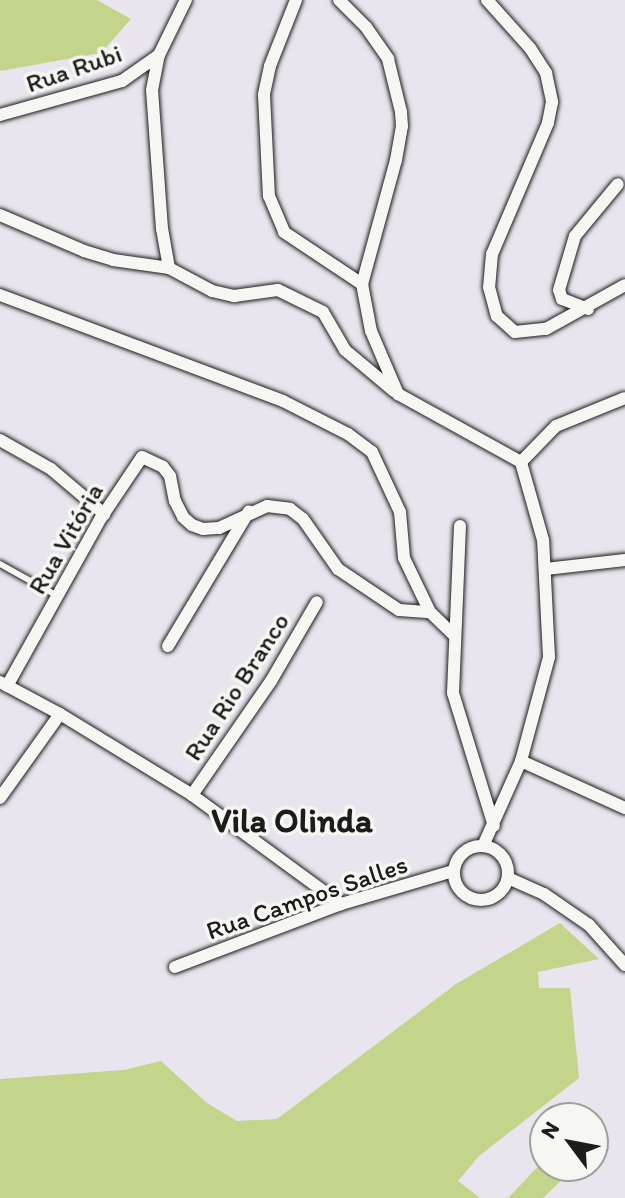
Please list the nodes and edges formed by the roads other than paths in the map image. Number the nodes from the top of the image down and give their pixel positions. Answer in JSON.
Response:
{"nodes":[{"id":1,"x":186,"y":0,"type":"edge"},
{"id":2,"x":296,"y":0,"type":"edge"},
{"id":3,"x":339,"y":0,"type":"edge"},
{"id":4,"x":487,"y":0,"type":"edge"},
{"id":5,"x":159,"y":55,"type":"junction"},
{"id":6,"x":0,"y":115,"type":"edge"},
{"id":7,"x":618,"y":184,"type":"dead end"},
{"id":8,"x":0,"y":215,"type":"edge"},
{"id":9,"x":169,"y":268,"type":"junction"},
{"id":10,"x":362,"y":284,"type":"junction"},
{"id":11,"x":625,"y":285,"type":"edge"},
{"id":12,"x":0,"y":295,"type":"edge"},
{"id":13,"x":588,"y":309,"type":"junction"},
{"id":14,"x":398,"y":394,"type":"junction"},
{"id":15,"x":625,"y":398,"type":"edge"},
{"id":16,"x":0,"y":440,"type":"edge"},
{"id":17,"x":521,"y":462,"type":"junction"},
{"id":18,"x":250,"y":511,"type":"junction"},
{"id":19,"x":104,"y":514,"type":"junction"},
{"id":20,"x":460,"y":526,"type":"dead end"},
{"id":21,"x":625,"y":560,"type":"edge"},
{"id":22,"x":0,"y":564,"type":"edge"},
{"id":23,"x":545,"y":569,"type":"junction"},
{"id":24,"x":58,"y":596,"type":"junction"},
{"id":25,"x":317,"y":602,"type":"dead end"},
{"id":26,"x":430,"y":612,"type":"junction"},
{"id":27,"x":453,"y":634,"type":"junction"},
{"id":28,"x":168,"y":646,"type":"dead end"},
{"id":29,"x":4,"y":684,"type":"edge"},
{"id":30,"x":60,"y":714,"type":"junction"},
{"id":31,"x":521,"y":761,"type":"junction"},
{"id":32,"x":192,"y":795,"type":"junction"},
{"id":33,"x":0,"y":798,"type":"edge"},
{"id":34,"x":624,"y":804,"type":"edge"},
{"id":35,"x":494,"y":826,"type":"junction"},
{"id":36,"x":483,"y":846,"type":"junction"},
{"id":37,"x":453,"y":871,"type":"junction"},
{"id":38,"x":508,"y":878,"type":"junction"},
{"id":39,"x":341,"y":904,"type":"junction"},
{"id":40,"x":625,"y":965,"type":"edge"},
{"id":41,"x":175,"y":967,"type":"dead end"}],
"edges":[{"from":1,"to":5,"type":"street"},
{"from":2,"to":10,"type":"street"},
{"from":3,"to":10,"type":"street"},
{"from":4,"to":13,"type":"street"},
{"from":5,"to":6,"type":"street","name":"Rua Rubi"},
{"from":5,"to":9,"type":"street"},
{"from":7,"to":13,"type":"street"},
{"from":8,"to":9,"type":"street"},
{"from":9,"to":14,"type":"street"},
{"from":10,"to":14,"type":"street"},
{"from":11,"to":13,"type":"street"},
{"from":12,"to":26,"type":"street"},
{"from":14,"to":17,"type":"street"},
{"from":15,"to":17,"type":"street"},
{"from":16,"to":19,"type":"street"},
{"from":17,"to":23,"type":"street"},
{"from":18,"to":19,"type":"street","name":"Rua Vitória"},
{"from":18,"to":26,"type":"street"},
{"from":18,"to":28,"type":"street"},
{"from":19,"to":24,"type":"street","name":"Rua Vitória"},
{"from":20,"to":27,"type":"street"},
{"from":21,"to":23,"type":"street"},
{"from":22,"to":24,"type":"lane"},
{"from":23,"to":31,"type":"street"},
{"from":24,"to":29,"type":"street","name":"Rua Vitória"},
{"from":25,"to":32,"type":"street","name":"Rua Rio Branco"},
{"from":26,"to":27,"type":"street"},
{"from":27,"to":35,"type":"street"},
{"from":29,"to":30,"type":"street"},
{"from":30,"to":32,"type":"street"},
{"from":30,"to":33,"type":"street"},
{"from":31,"to":34,"type":"street"},
{"from":31,"to":35,"type":"street"},
{"from":32,"to":39,"type":"street"},
{"from":35,"to":36,"type":"street"},
{"from":36,"to":37,"type":"street"},
{"from":36,"to":38,"type":"street"},
{"from":37,"to":38,"type":"street"},
{"from":37,"to":39,"type":"street","name":"Rua Campos Salles"},
{"from":38,"to":40,"type":"street"},
{"from":39,"to":41,"type":"street","name":"Rua Campos Salles"}]}
